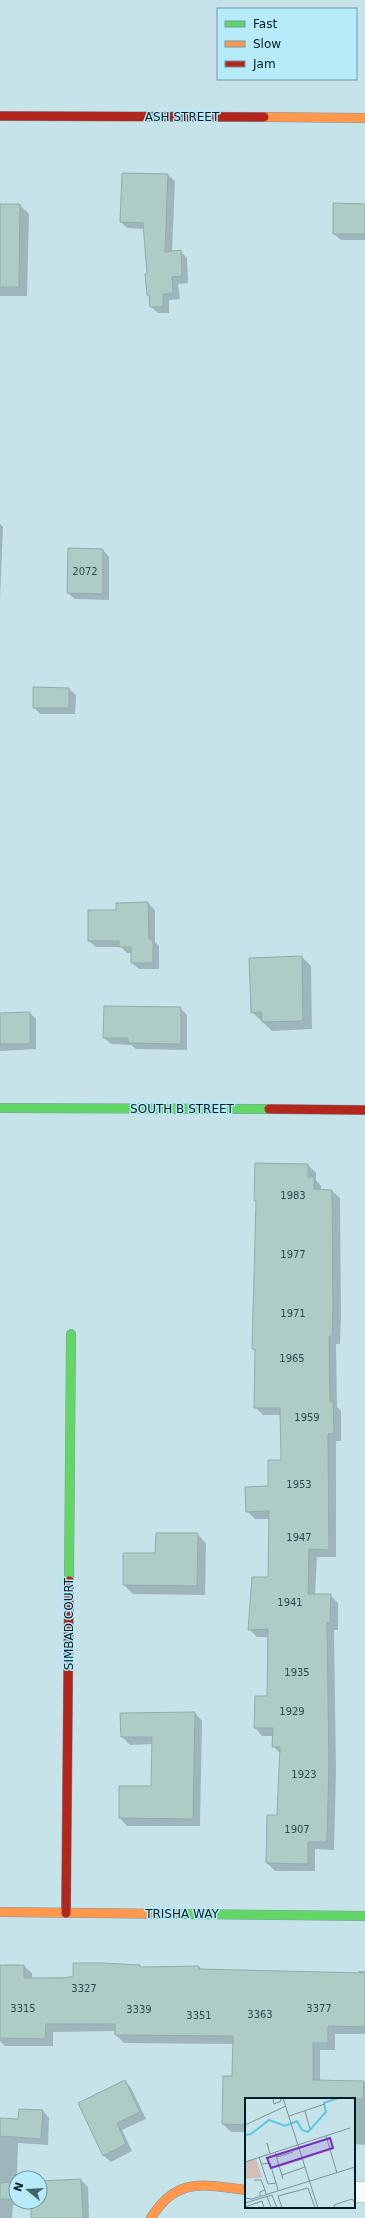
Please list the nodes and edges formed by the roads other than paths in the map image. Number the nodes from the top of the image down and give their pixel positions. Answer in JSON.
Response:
{"nodes":[{"id":1,"x":0,"y":116,"type":"edge"},
{"id":2,"x":365,"y":118,"type":"edge"},
{"id":3,"x":0,"y":1108,"type":"edge"},
{"id":4,"x":365,"y":1110,"type":"edge"},
{"id":5,"x":71,"y":1334,"type":"dead end"},
{"id":6,"x":0,"y":1912,"type":"edge"},
{"id":7,"x":66,"y":1913,"type":"junction"},
{"id":8,"x":365,"y":1916,"type":"edge"},
{"id":9,"x":245,"y":2190,"type":"edge"},
{"id":10,"x":151,"y":2218,"type":"edge"}],
"edges":[{"from":1,"to":2,"type":"street","name":"ASH STREET"},
{"from":3,"to":4,"type":"street","name":"SOUTH B STREET"},
{"from":5,"to":7,"type":"street","name":"SIMBAD COURT"},
{"from":6,"to":7,"type":"street","name":"TRISHA WAY"},
{"from":7,"to":8,"type":"street","name":"TRISHA WAY"},
{"from":9,"to":10,"type":"street"}]}
